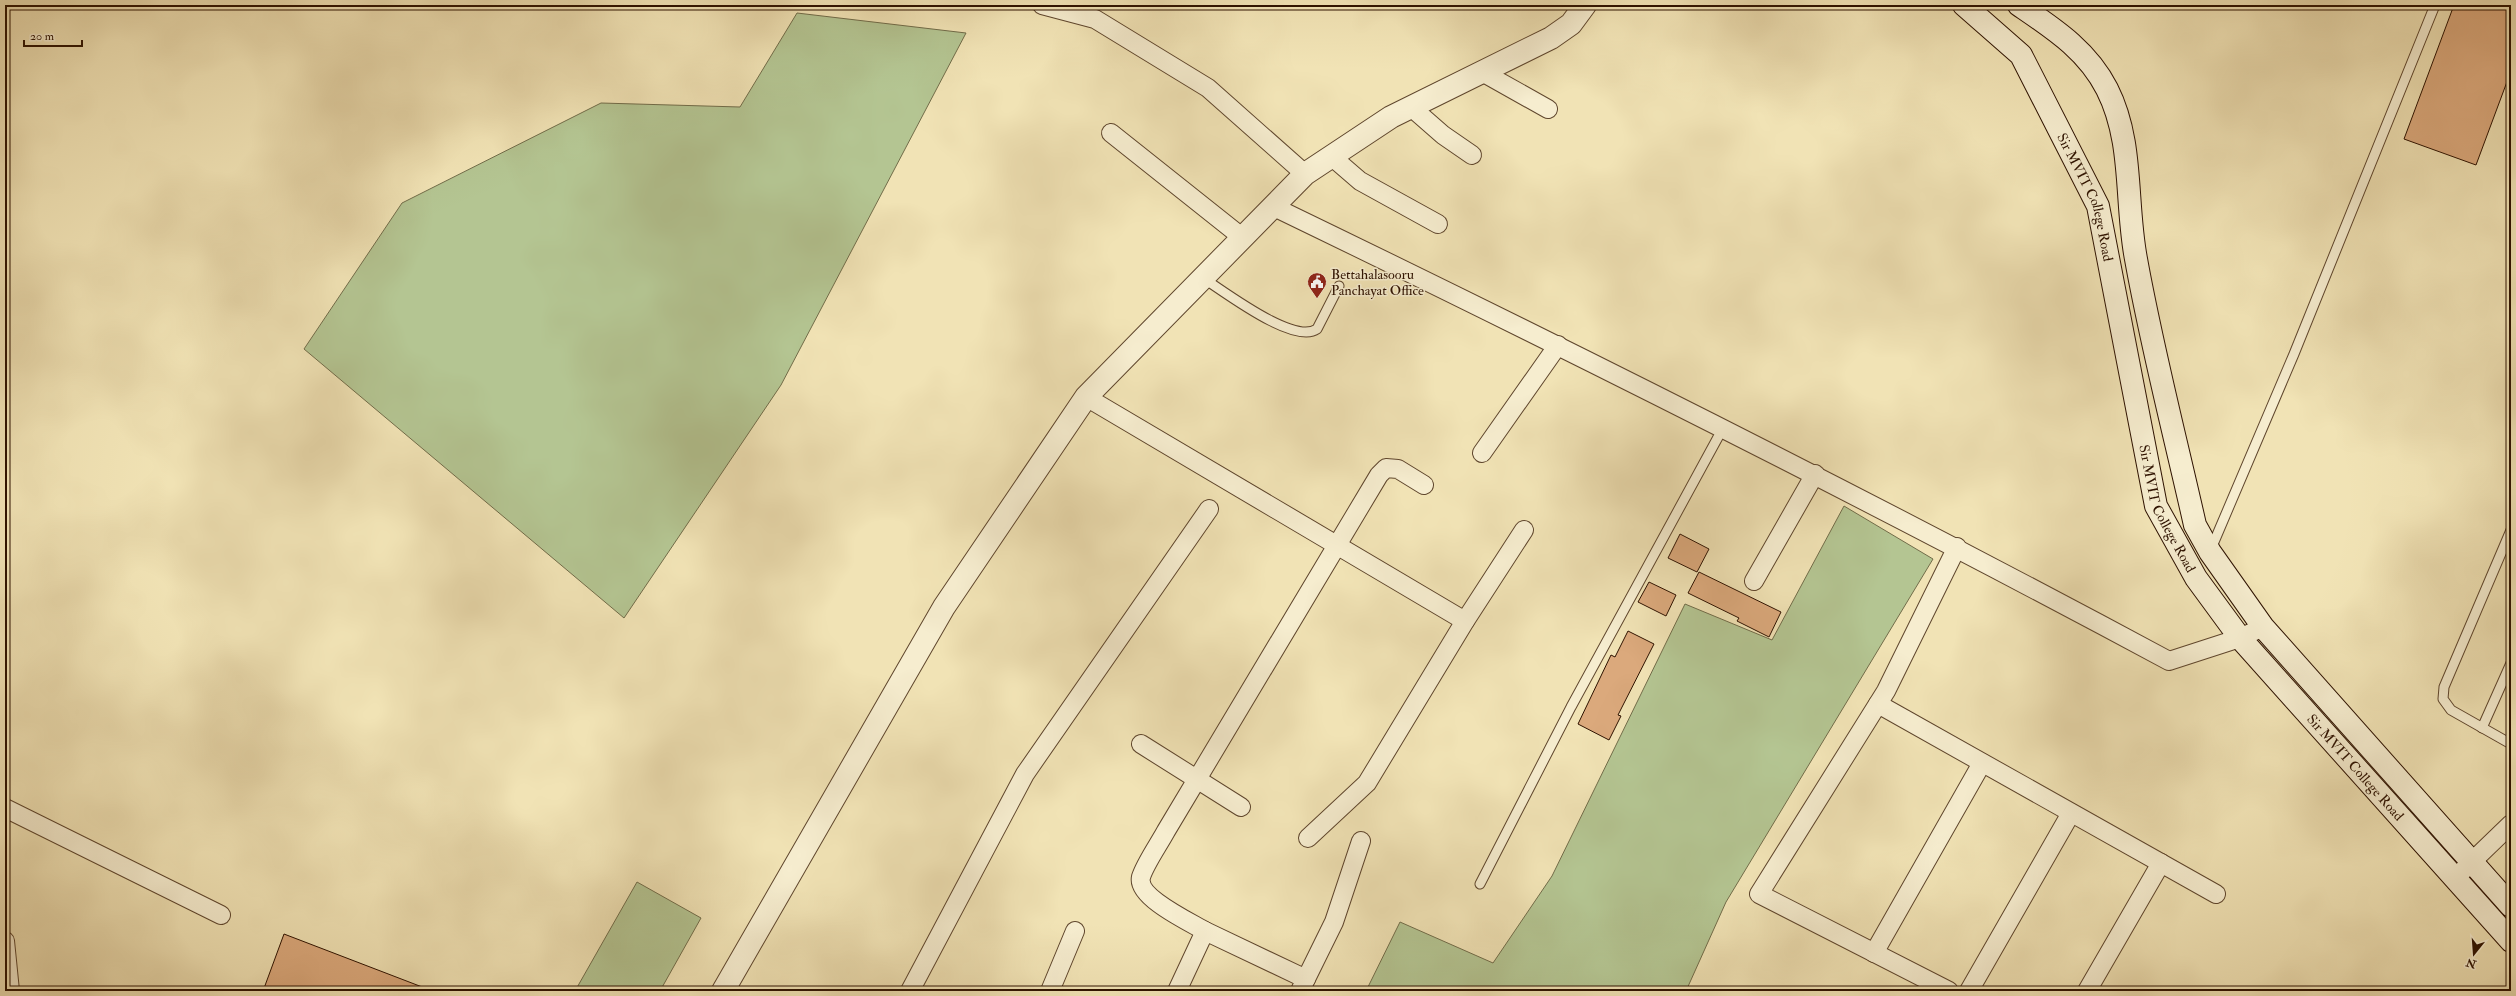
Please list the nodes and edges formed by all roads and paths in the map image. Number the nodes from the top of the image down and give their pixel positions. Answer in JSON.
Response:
{"nodes":[{"id":1,"x":1042,"y":5,"type":"edge"},
{"id":2,"x":1585,"y":5,"type":"edge"},
{"id":3,"x":1964,"y":5,"type":"edge"},
{"id":4,"x":2019,"y":5,"type":"edge"},
{"id":5,"x":2435,"y":5,"type":"edge"},
{"id":6,"x":1482,"y":72,"type":"junction"},
{"id":7,"x":1412,"y":107,"type":"junction"},
{"id":8,"x":1548,"y":109,"type":"dead end"},
{"id":9,"x":1112,"y":133,"type":"dead end"},
{"id":10,"x":1472,"y":155,"type":"dead end"},
{"id":11,"x":1331,"y":156,"type":"junction"},
{"id":12,"x":1305,"y":174,"type":"junction"},
{"id":13,"x":1272,"y":206,"type":"junction"},
{"id":14,"x":1438,"y":224,"type":"dead end"},
{"id":15,"x":1243,"y":238,"type":"junction"},
{"id":16,"x":1203,"y":278,"type":"junction"},
{"id":17,"x":1339,"y":286,"type":"dead end"},
{"id":18,"x":1558,"y":344,"type":"junction"},
{"id":19,"x":1086,"y":397,"type":"junction"},
{"id":20,"x":1723,"y":428,"type":"junction"},
{"id":21,"x":1482,"y":453,"type":"dead end"},
{"id":22,"x":1814,"y":474,"type":"junction"},
{"id":23,"x":1424,"y":485,"type":"dead end"},
{"id":24,"x":1209,"y":509,"type":"dead end"},
{"id":25,"x":1524,"y":530,"type":"dead end"},
{"id":26,"x":2511,"y":530,"type":"edge"},
{"id":27,"x":1338,"y":545,"type":"junction"},
{"id":28,"x":1957,"y":547,"type":"junction"},
{"id":29,"x":2210,"y":552,"type":"junction"},
{"id":30,"x":1754,"y":581,"type":"dead end"},
{"id":31,"x":1465,"y":621,"type":"junction"},
{"id":32,"x":2264,"y":627,"type":"junction"},
{"id":33,"x":2240,"y":638,"type":"junction"},
{"id":34,"x":2511,"y":663,"type":"edge"},
{"id":35,"x":1878,"y":704,"type":"junction"},
{"id":36,"x":2482,"y":728,"type":"junction"},
{"id":37,"x":1141,"y":744,"type":"dead end"},
{"id":38,"x":2511,"y":744,"type":"edge"},
{"id":39,"x":1982,"y":763,"type":"junction"},
{"id":40,"x":1197,"y":779,"type":"junction"},
{"id":41,"x":1241,"y":807,"type":"dead end"},
{"id":42,"x":5,"y":808,"type":"edge"},
{"id":43,"x":2071,"y":813,"type":"junction"},
{"id":44,"x":2511,"y":824,"type":"edge"},
{"id":45,"x":1308,"y":838,"type":"dead end"},
{"id":46,"x":1361,"y":841,"type":"dead end"},
{"id":47,"x":2472,"y":860,"type":"junction"},
{"id":48,"x":2161,"y":863,"type":"junction"},
{"id":49,"x":2455,"y":878,"type":"junction"},
{"id":50,"x":1480,"y":884,"type":"dead end"},
{"id":51,"x":2216,"y":894,"type":"dead end"},
{"id":52,"x":2511,"y":906,"type":"edge"},
{"id":53,"x":221,"y":915,"type":"dead end"},
{"id":54,"x":1075,"y":931,"type":"dead end"},
{"id":55,"x":1205,"y":931,"type":"junction"},
{"id":56,"x":5,"y":940,"type":"edge"},
{"id":57,"x":2511,"y":941,"type":"edge"},
{"id":58,"x":1874,"y":953,"type":"junction"},
{"id":59,"x":6,"y":959,"type":"edge"},
{"id":60,"x":1303,"y":985,"type":"edge"},
{"id":61,"x":10,"y":991,"type":"edge"},
{"id":62,"x":723,"y":991,"type":"edge"},
{"id":63,"x":910,"y":991,"type":"edge"},
{"id":64,"x":1050,"y":991,"type":"edge"},
{"id":65,"x":1177,"y":991,"type":"edge"},
{"id":66,"x":1949,"y":991,"type":"edge"},
{"id":67,"x":1969,"y":991,"type":"edge"},
{"id":68,"x":2087,"y":991,"type":"edge"}],
"edges":[{"from":1,"to":12,"type":"street"},
{"from":2,"to":6,"type":"main road"},
{"from":3,"to":33,"type":"main road","name":"Sir MVIT College Road"},
{"from":4,"to":29,"type":"main road","name":"Sir MVIT College Road"},
{"from":5,"to":29,"type":"lane"},
{"from":6,"to":7,"type":"main road"},
{"from":6,"to":8,"type":"street"},
{"from":7,"to":10,"type":"street"},
{"from":7,"to":11,"type":"main road"},
{"from":9,"to":15,"type":"street"},
{"from":11,"to":12,"type":"main road"},
{"from":11,"to":14,"type":"street"},
{"from":12,"to":13,"type":"main road"},
{"from":13,"to":15,"type":"main road"},
{"from":13,"to":18,"type":"street"},
{"from":15,"to":16,"type":"main road"},
{"from":16,"to":17,"type":"lane"},
{"from":16,"to":19,"type":"main road"},
{"from":18,"to":20,"type":"street"},
{"from":18,"to":21,"type":"street"},
{"from":19,"to":27,"type":"street"},
{"from":19,"to":62,"type":"main road"},
{"from":20,"to":22,"type":"street"},
{"from":20,"to":50,"type":"lane"},
{"from":22,"to":28,"type":"street"},
{"from":22,"to":30,"type":"street"},
{"from":23,"to":27,"type":"street"},
{"from":24,"to":63,"type":"street"},
{"from":25,"to":31,"type":"street"},
{"from":26,"to":36,"type":"lane"},
{"from":27,"to":31,"type":"street"},
{"from":27,"to":40,"type":"street"},
{"from":28,"to":33,"type":"street"},
{"from":28,"to":35,"type":"street"},
{"from":29,"to":32,"type":"main road","name":"Sir MVIT College Road"},
{"from":31,"to":45,"type":"street"},
{"from":32,"to":33,"type":"street"},
{"from":32,"to":47,"type":"main road","name":"Sir MVIT College Road"},
{"from":33,"to":49,"type":"main road","name":"Sir MVIT College Road"},
{"from":34,"to":36,"type":"lane"},
{"from":35,"to":39,"type":"street"},
{"from":35,"to":58,"type":"street"},
{"from":36,"to":38,"type":"lane"},
{"from":37,"to":40,"type":"street"},
{"from":39,"to":43,"type":"street"},
{"from":39,"to":58,"type":"street"},
{"from":40,"to":41,"type":"street"},
{"from":40,"to":55,"type":"street"},
{"from":42,"to":53,"type":"street"},
{"from":43,"to":48,"type":"street"},
{"from":43,"to":67,"type":"street"},
{"from":44,"to":47,"type":"street"},
{"from":46,"to":60,"type":"street"},
{"from":47,"to":49,"type":"street"},
{"from":47,"to":52,"type":"main road","name":"Sir MVIT College Road"},
{"from":48,"to":51,"type":"street"},
{"from":48,"to":68,"type":"street"},
{"from":49,"to":57,"type":"main road","name":"Sir MVIT College Road"},
{"from":54,"to":64,"type":"street"},
{"from":55,"to":60,"type":"street"},
{"from":55,"to":65,"type":"street"},
{"from":56,"to":59,"type":"street"},
{"from":58,"to":66,"type":"street"},
{"from":59,"to":61,"type":"street"}]}
